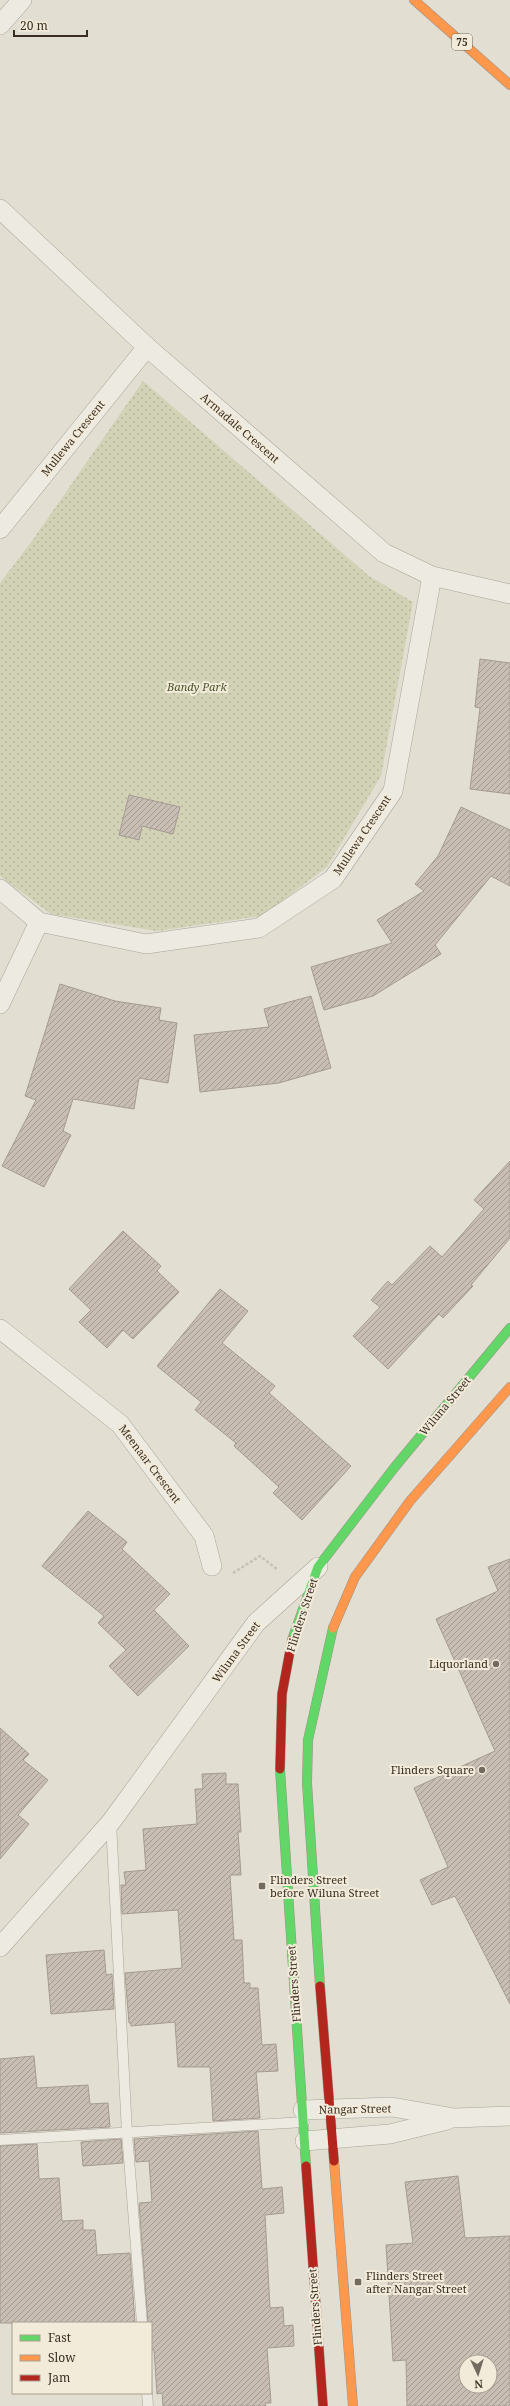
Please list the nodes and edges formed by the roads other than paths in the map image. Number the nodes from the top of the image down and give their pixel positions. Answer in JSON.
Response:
{"nodes":[{"id":1,"x":22,"y":0,"type":"edge"},
{"id":2,"x":414,"y":0,"type":"edge"},
{"id":3,"x":0,"y":25,"type":"edge"},
{"id":4,"x":510,"y":85,"type":"edge"},
{"id":5,"x":1,"y":212,"type":"edge"},
{"id":6,"x":147,"y":347,"type":"junction"},
{"id":7,"x":0,"y":529,"type":"edge"},
{"id":8,"x":432,"y":576,"type":"junction"},
{"id":9,"x":510,"y":594,"type":"edge"},
{"id":10,"x":0,"y":889,"type":"edge"},
{"id":11,"x":39,"y":922,"type":"junction"},
{"id":12,"x":0,"y":1004,"type":"edge"},
{"id":13,"x":510,"y":1328,"type":"edge"},
{"id":14,"x":0,"y":1329,"type":"edge"},
{"id":15,"x":510,"y":1387,"type":"edge"},
{"id":16,"x":212,"y":1566,"type":"road end"},
{"id":17,"x":318,"y":1567,"type":"junction"},
{"id":18,"x":111,"y":1822,"type":"junction"},
{"id":19,"x":0,"y":1947,"type":"edge"},
{"id":20,"x":331,"y":2108,"type":"junction"},
{"id":21,"x":303,"y":2116,"type":"junction"},
{"id":22,"x":510,"y":2116,"type":"edge"},
{"id":23,"x":454,"y":2118,"type":"junction"},
{"id":24,"x":127,"y":2133,"type":"junction"},
{"id":25,"x":333,"y":2139,"type":"junction"},
{"id":26,"x":0,"y":2140,"type":"edge"},
{"id":27,"x":305,"y":2141,"type":"junction"},
{"id":28,"x":142,"y":2322,"type":"edge"},
{"id":29,"x":147,"y":2394,"type":"edge"},
{"id":30,"x":148,"y":2406,"type":"edge"},
{"id":31,"x":323,"y":2406,"type":"edge"},
{"id":32,"x":353,"y":2406,"type":"edge"}],
"edges":[{"from":1,"to":3,"type":"street"},
{"from":2,"to":4,"type":"main road","number":"75"},
{"from":5,"to":6,"type":"street","name":"Armadale Crescent"},
{"from":6,"to":7,"type":"street","name":"Mullewa Crescent"},
{"from":6,"to":8,"type":"street","name":"Armadale Crescent"},
{"from":8,"to":9,"type":"street","name":"Armadale Crescent"},
{"from":8,"to":11,"type":"street","name":"Mullewa Crescent"},
{"from":10,"to":11,"type":"street","name":"Mullewa Crescent"},
{"from":11,"to":12,"type":"street"},
{"from":13,"to":17,"type":"main road","name":"Wiluna Street"},
{"from":14,"to":16,"type":"street","name":"Meenaar Crescent"},
{"from":15,"to":20,"type":"main road"},
{"from":17,"to":18,"type":"street","name":"Wiluna Street"},
{"from":17,"to":21,"type":"main road","name":"Flinders Street"},
{"from":18,"to":19,"type":"street","name":"Wiluna Street"},
{"from":18,"to":24,"type":"lane"},
{"from":20,"to":21,"type":"street","name":"Nangar Street"},
{"from":20,"to":23,"type":"street","name":"Nangar Street"},
{"from":20,"to":25,"type":"main road"},
{"from":21,"to":24,"type":"lane"},
{"from":21,"to":27,"type":"main road","name":"Flinders Street"},
{"from":22,"to":23,"type":"street","name":"Nangar Street"},
{"from":23,"to":25,"type":"street","name":"Nangar Street"},
{"from":24,"to":26,"type":"lane"},
{"from":24,"to":28,"type":"lane"},
{"from":25,"to":27,"type":"street","name":"Nangar Street"},
{"from":25,"to":32,"type":"main road"},
{"from":27,"to":31,"type":"main road","name":"Flinders Street"},
{"from":29,"to":30,"type":"lane"}]}
